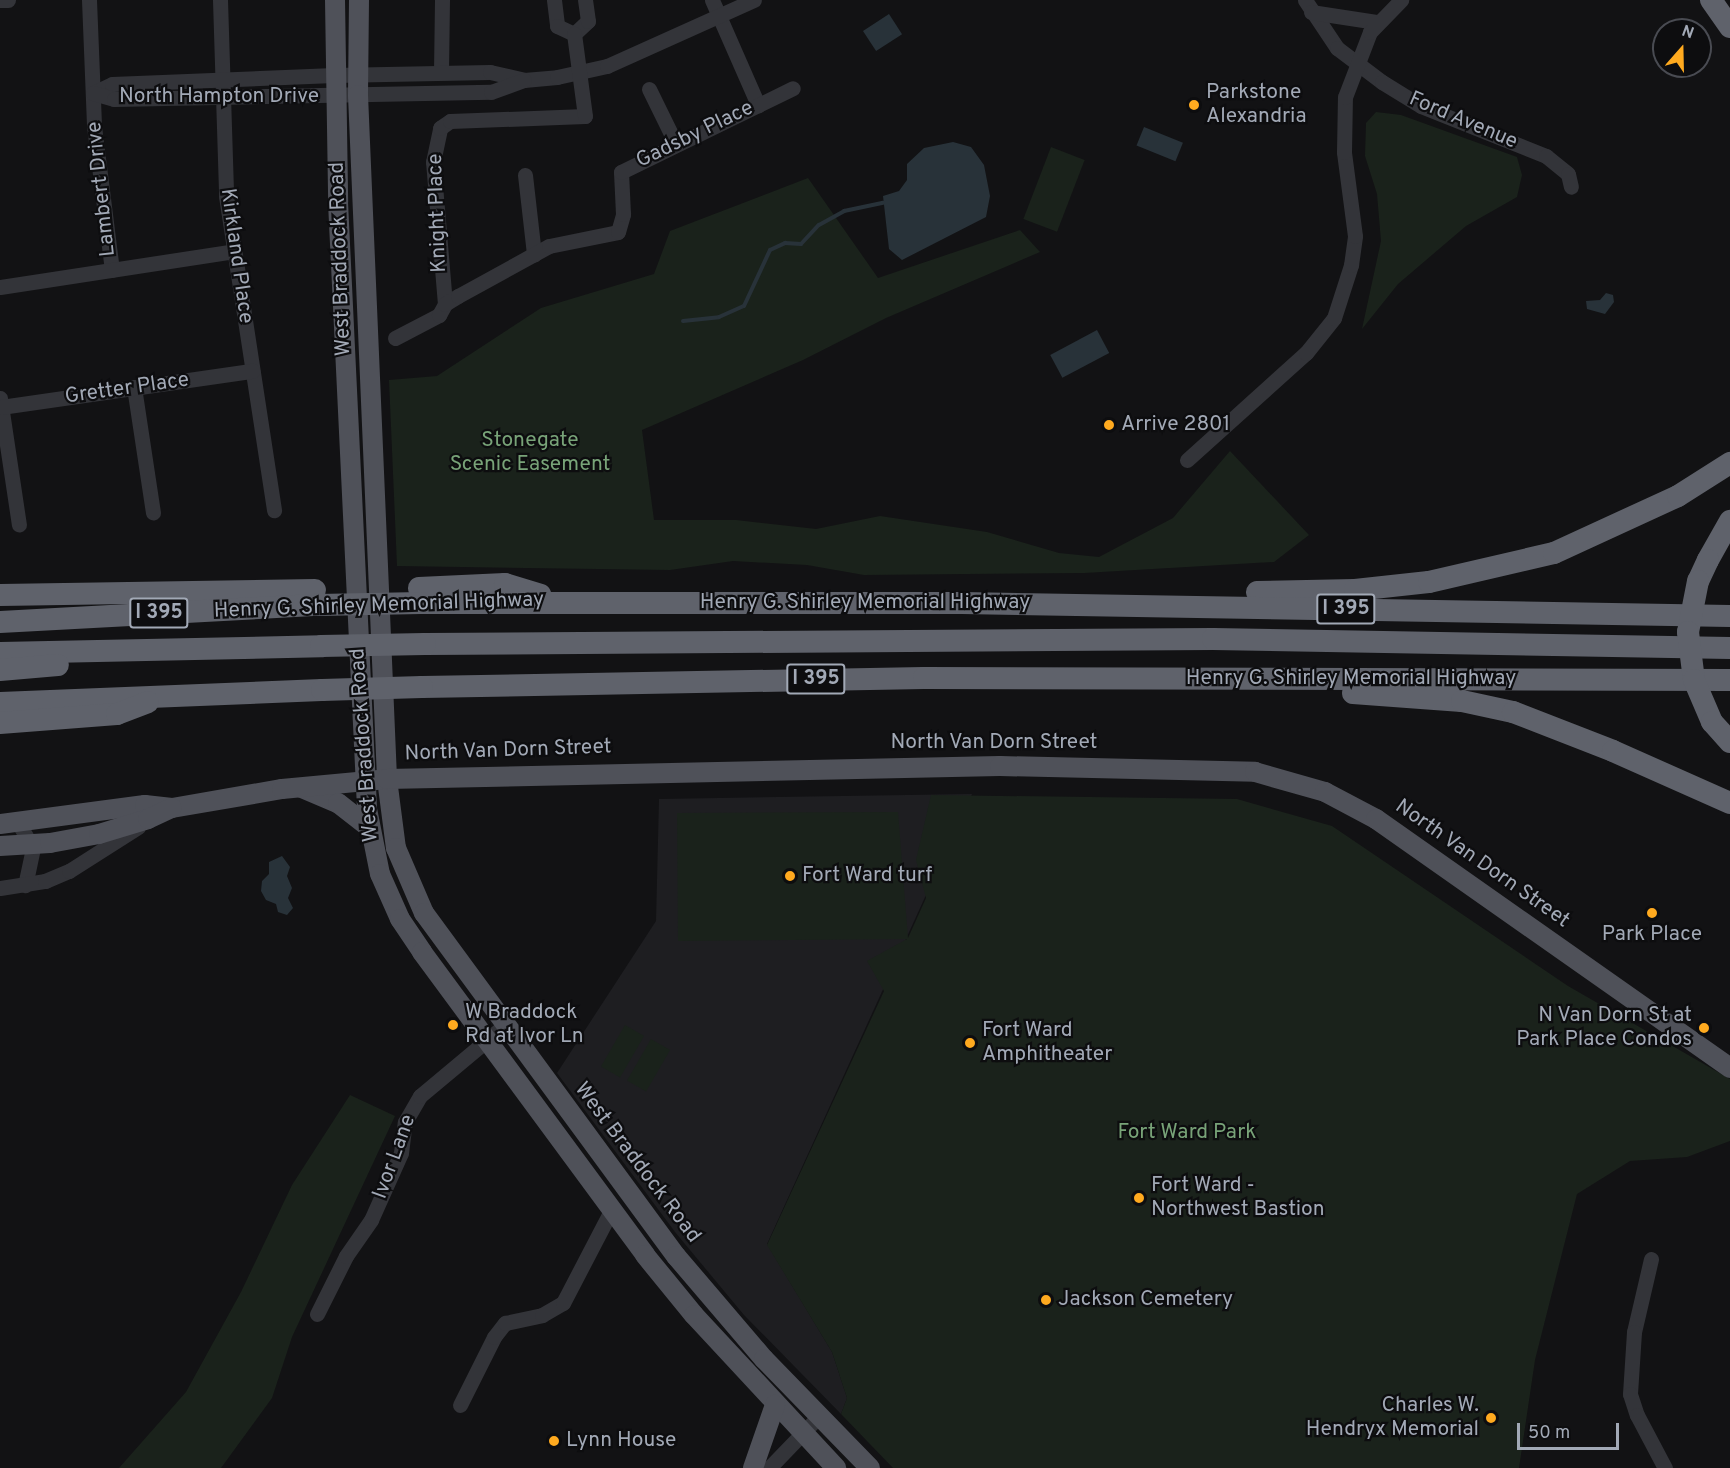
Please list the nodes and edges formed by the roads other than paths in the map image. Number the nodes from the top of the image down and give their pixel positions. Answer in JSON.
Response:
{"nodes":[{"id":1,"x":0,"y":0,"type":"edge"},
{"id":2,"x":8,"y":0,"type":"edge"},
{"id":3,"x":89,"y":0,"type":"edge"},
{"id":4,"x":220,"y":0,"type":"edge"},
{"id":5,"x":335,"y":0,"type":"edge"},
{"id":6,"x":358,"y":0,"type":"edge"},
{"id":7,"x":442,"y":0,"type":"edge"},
{"id":8,"x":554,"y":0,"type":"edge"},
{"id":9,"x":585,"y":0,"type":"edge"},
{"id":10,"x":712,"y":0,"type":"edge"},
{"id":11,"x":754,"y":0,"type":"edge"},
{"id":12,"x":1401,"y":0,"type":"edge"},
{"id":13,"x":1711,"y":0,"type":"edge"},
{"id":14,"x":1722,"y":0,"type":"edge"},
{"id":15,"x":1308,"y":6,"type":"edge"},
{"id":16,"x":1730,"y":10,"type":"edge"},
{"id":17,"x":718,"y":18,"type":"junction"},
{"id":18,"x":1376,"y":22,"type":"junction"},
{"id":19,"x":1730,"y":27,"type":"edge"},
{"id":20,"x":574,"y":34,"type":"junction"},
{"id":21,"x":1357,"y":64,"type":"junction"},
{"id":22,"x":441,"y":72,"type":"junction"},
{"id":23,"x":580,"y":72,"type":"junction"},
{"id":24,"x":358,"y":74,"type":"junction"},
{"id":25,"x":334,"y":75,"type":"junction"},
{"id":26,"x":224,"y":80,"type":"junction"},
{"id":27,"x":524,"y":80,"type":"junction"},
{"id":28,"x":793,"y":88,"type":"dead end"},
{"id":29,"x":649,"y":89,"type":"dead end"},
{"id":30,"x":93,"y":93,"type":"junction"},
{"id":31,"x":358,"y":95,"type":"junction"},
{"id":32,"x":335,"y":96,"type":"junction"},
{"id":33,"x":224,"y":97,"type":"junction"},
{"id":34,"x":758,"y":105,"type":"junction"},
{"id":35,"x":676,"y":144,"type":"junction"},
{"id":36,"x":525,"y":175,"type":"dead end"},
{"id":37,"x":1570,"y":187,"type":"dead end"},
{"id":38,"x":234,"y":251,"type":"junction"},
{"id":39,"x":534,"y":254,"type":"junction"},
{"id":40,"x":112,"y":270,"type":"junction"},
{"id":41,"x":0,"y":287,"type":"edge"},
{"id":42,"x":445,"y":304,"type":"junction"},
{"id":43,"x":395,"y":338,"type":"dead end"},
{"id":44,"x":252,"y":371,"type":"junction"},
{"id":45,"x":134,"y":387,"type":"junction"},
{"id":46,"x":1,"y":403,"type":"edge"},
{"id":47,"x":1187,"y":460,"type":"dead end"},
{"id":48,"x":1730,"y":463,"type":"edge"},
{"id":49,"x":274,"y":510,"type":"dead end"},
{"id":50,"x":153,"y":513,"type":"dead end"},
{"id":51,"x":1730,"y":521,"type":"edge"},
{"id":52,"x":19,"y":525,"type":"dead end"},
{"id":53,"x":0,"y":595,"type":"edge"},
{"id":54,"x":318,"y":597,"type":"junction"},
{"id":55,"x":962,"y":603,"type":"junction"},
{"id":56,"x":1730,"y":616,"type":"edge"},
{"id":57,"x":0,"y":622,"type":"edge"},
{"id":58,"x":244,"y":648,"type":"junction"},
{"id":59,"x":1730,"y":648,"type":"edge"},
{"id":60,"x":0,"y":653,"type":"edge"},
{"id":61,"x":0,"y":670,"type":"edge"},
{"id":62,"x":1109,"y":678,"type":"junction"},
{"id":63,"x":1730,"y":680,"type":"edge"},
{"id":64,"x":166,"y":694,"type":"junction"},
{"id":65,"x":0,"y":703,"type":"edge"},
{"id":66,"x":0,"y":723,"type":"edge"},
{"id":67,"x":1730,"y":742,"type":"edge"},
{"id":68,"x":387,"y":779,"type":"junction"},
{"id":69,"x":366,"y":781,"type":"junction"},
{"id":70,"x":300,"y":787,"type":"junction"},
{"id":71,"x":1730,"y":803,"type":"edge"},
{"id":72,"x":172,"y":808,"type":"junction"},
{"id":73,"x":9,"y":824,"type":"edge"},
{"id":74,"x":369,"y":827,"type":"junction"},
{"id":75,"x":32,"y":845,"type":"junction"},
{"id":76,"x":0,"y":846,"type":"edge"},
{"id":77,"x":24,"y":885,"type":"junction"},
{"id":78,"x":0,"y":888,"type":"edge"},
{"id":79,"x":505,"y":1025,"type":"junction"},
{"id":80,"x":486,"y":1039,"type":"junction"},
{"id":81,"x":1730,"y":1068,"type":"edge"},
{"id":82,"x":612,"y":1209,"type":"junction"},
{"id":83,"x":1651,"y":1259,"type":"dead end"},
{"id":84,"x":317,"y":1314,"type":"dead end"},
{"id":85,"x":775,"y":1404,"type":"junction"},
{"id":86,"x":460,"y":1405,"type":"dead end"},
{"id":87,"x":819,"y":1416,"type":"junction"},
{"id":88,"x":804,"y":1434,"type":"junction"},
{"id":89,"x":753,"y":1468,"type":"edge"},
{"id":90,"x":769,"y":1468,"type":"edge"},
{"id":91,"x":836,"y":1468,"type":"edge"},
{"id":92,"x":870,"y":1468,"type":"edge"},
{"id":93,"x":1665,"y":1468,"type":"edge"}],
"edges":[{"from":1,"to":2,"type":"street"},
{"from":3,"to":30,"type":"street","name":"Lambert Drive"},
{"from":4,"to":26,"type":"street","name":"Kirkland Place"},
{"from":5,"to":25,"type":"main road","name":"West Braddock Road"},
{"from":6,"to":24,"type":"main road","name":"West Braddock Road"},
{"from":7,"to":22,"type":"street"},
{"from":8,"to":20,"type":"street"},
{"from":9,"to":20,"type":"street"},
{"from":10,"to":17,"type":"street"},
{"from":11,"to":17,"type":"street","name":"North Hampton Drive"},
{"from":12,"to":18,"type":"street"},
{"from":13,"to":19,"type":"highway"},
{"from":14,"to":16,"type":"main road"},
{"from":15,"to":18,"type":"street"},
{"from":15,"to":21,"type":"street","name":"Ford Avenue"},
{"from":17,"to":23,"type":"street","name":"North Hampton Drive"},
{"from":17,"to":34,"type":"street"},
{"from":18,"to":21,"type":"street"},
{"from":20,"to":23,"type":"street"},
{"from":21,"to":37,"type":"street","name":"Ford Avenue"},
{"from":21,"to":47,"type":"street"},
{"from":22,"to":24,"type":"street","name":"North Hampton Drive"},
{"from":22,"to":27,"type":"street","name":"North Hampton Drive"},
{"from":23,"to":27,"type":"street","name":"North Hampton Drive"},
{"from":23,"to":42,"type":"street","name":"Knight Place"},
{"from":24,"to":25,"type":"street","name":"North Hampton Drive"},
{"from":24,"to":31,"type":"main road","name":"West Braddock Road"},
{"from":25,"to":26,"type":"street","name":"North Hampton Drive"},
{"from":25,"to":32,"type":"main road","name":"West Braddock Road"},
{"from":26,"to":30,"type":"street","name":"North Hampton Drive"},
{"from":26,"to":33,"type":"street","name":"Kirkland Place"},
{"from":27,"to":31,"type":"street","name":"North Hampton Drive"},
{"from":28,"to":34,"type":"street","name":"Gadsby Place"},
{"from":29,"to":35,"type":"street"},
{"from":30,"to":33,"type":"street","name":"North Hampton Drive"},
{"from":30,"to":40,"type":"street","name":"Lambert Drive"},
{"from":31,"to":32,"type":"street","name":"North Hampton Drive"},
{"from":31,"to":68,"type":"main road","name":"West Braddock Road"},
{"from":32,"to":33,"type":"street","name":"North Hampton Drive"},
{"from":32,"to":69,"type":"main road","name":"West Braddock Road"},
{"from":33,"to":38,"type":"street","name":"Kirkland Place"},
{"from":34,"to":35,"type":"street","name":"Gadsby Place"},
{"from":35,"to":39,"type":"street","name":"Gadsby Place"},
{"from":36,"to":39,"type":"street"},
{"from":38,"to":40,"type":"street"},
{"from":38,"to":44,"type":"street","name":"Kirkland Place"},
{"from":39,"to":42,"type":"street","name":"Gadsby Place"},
{"from":40,"to":41,"type":"street"},
{"from":42,"to":43,"type":"street","name":"Gadsby Place"},
{"from":44,"to":45,"type":"street","name":"Gretter Place"},
{"from":44,"to":49,"type":"street","name":"Kirkland Place"},
{"from":45,"to":46,"type":"street","name":"Gretter Place"},
{"from":45,"to":50,"type":"street"},
{"from":46,"to":52,"type":"street"},
{"from":48,"to":55,"type":"highway"},
{"from":51,"to":67,"type":"highway","bridge":true},
{"from":53,"to":54,"type":"highway"},
{"from":54,"to":55,"type":"highway","name":"Henry G. Shirley Memorial Highway","number":"I 395"},
{"from":54,"to":57,"type":"highway","name":"Henry G. Shirley Memorial Highway","number":"I 395"},
{"from":55,"to":56,"type":"highway","name":"Henry G. Shirley Memorial Highway","number":"I 395"},
{"from":58,"to":59,"type":"highway","bridge":true},
{"from":58,"to":60,"type":"highway"},
{"from":58,"to":61,"type":"highway"},
{"from":62,"to":63,"type":"highway","name":"Henry G. Shirley Memorial Highway","number":"I 395"},
{"from":62,"to":64,"type":"highway","name":"Henry G. Shirley Memorial Highway","number":"I 395","bridge":true},
{"from":62,"to":71,"type":"highway"},
{"from":64,"to":65,"type":"highway","name":"Henry G. Shirley Memorial Highway","number":"I 395"},
{"from":64,"to":66,"type":"highway"},
{"from":68,"to":69,"type":"main road","name":"North Van Dorn Street"},
{"from":68,"to":79,"type":"main road","name":"West Braddock Road"},
{"from":68,"to":81,"type":"main road","name":"North Van Dorn Street"},
{"from":69,"to":70,"type":"main road","name":"North Van Dorn Street"},
{"from":69,"to":74,"type":"main road","name":"West Braddock Road"},
{"from":70,"to":72,"type":"main road","name":"North Van Dorn Street"},
{"from":70,"to":74,"type":"main road"},
{"from":72,"to":73,"type":"main road","name":"North Van Dorn Street"},
{"from":72,"to":75,"type":"main road","name":"North Van Dorn Street"},
{"from":72,"to":77,"type":"street"},
{"from":73,"to":75,"type":"street"},
{"from":74,"to":80,"type":"main road","name":"West Braddock Road"},
{"from":75,"to":76,"type":"main road","name":"North Van Dorn Street"},
{"from":75,"to":77,"type":"street"},
{"from":77,"to":78,"type":"street"},
{"from":79,"to":80,"type":"street","name":"Ivor Lane"},
{"from":79,"to":87,"type":"main road","name":"West Braddock Road"},
{"from":80,"to":82,"type":"main road","name":"West Braddock Road"},
{"from":80,"to":84,"type":"street","name":"Ivor Lane"},
{"from":82,"to":85,"type":"main road","name":"West Braddock Road"},
{"from":82,"to":86,"type":"street"},
{"from":83,"to":93,"type":"street"},
{"from":85,"to":88,"type":"main road","name":"West Braddock Road"},
{"from":85,"to":89,"type":"main road"},
{"from":87,"to":88,"type":"street"},
{"from":87,"to":92,"type":"main road","name":"West Braddock Road"},
{"from":88,"to":90,"type":"street"},
{"from":88,"to":91,"type":"main road","name":"West Braddock Road"}]}
